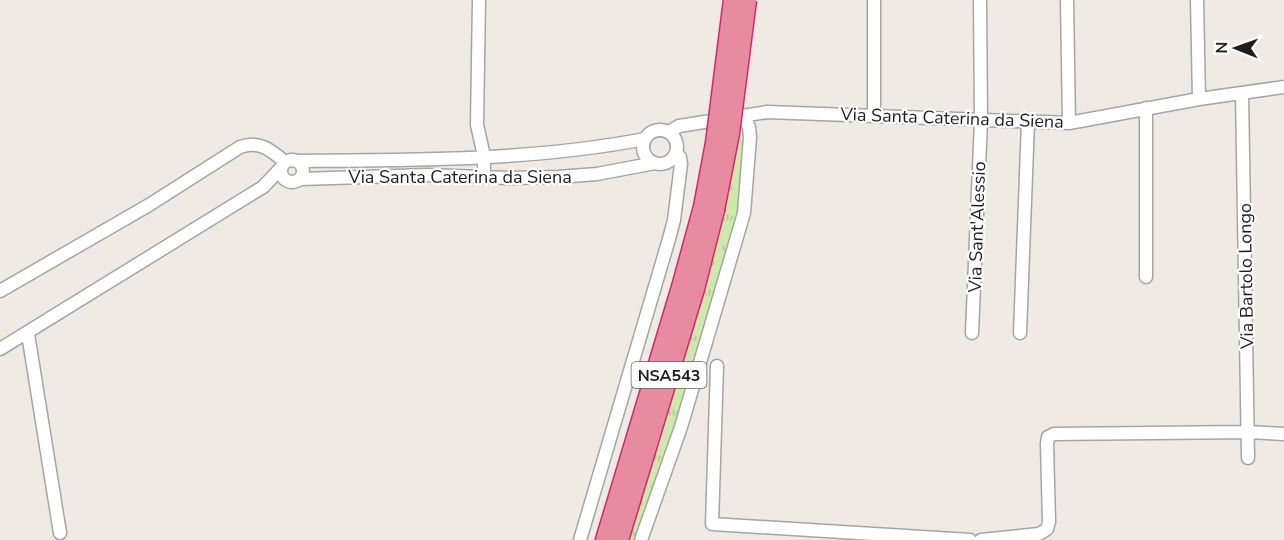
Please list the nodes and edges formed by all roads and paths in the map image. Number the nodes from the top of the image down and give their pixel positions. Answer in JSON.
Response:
{"nodes":[{"id":1,"x":479,"y":0,"type":"edge"},
{"id":2,"x":733,"y":0,"type":"edge"},
{"id":3,"x":747,"y":0,"type":"edge"},
{"id":4,"x":874,"y":0,"type":"edge"},
{"id":5,"x":980,"y":0,"type":"edge"},
{"id":6,"x":1067,"y":0,"type":"edge"},
{"id":7,"x":1197,"y":0,"type":"edge"},
{"id":8,"x":1284,"y":87,"type":"edge"},
{"id":9,"x":1242,"y":93,"type":"junction"},
{"id":10,"x":1199,"y":99,"type":"junction"},
{"id":11,"x":1146,"y":108,"type":"junction"},
{"id":12,"x":743,"y":115,"type":"junction"},
{"id":13,"x":874,"y":116,"type":"junction"},
{"id":14,"x":981,"y":120,"type":"junction"},
{"id":15,"x":1028,"y":122,"type":"junction"},
{"id":16,"x":1069,"y":123,"type":"junction"},
{"id":17,"x":645,"y":140,"type":"junction"},
{"id":18,"x":674,"y":142,"type":"junction"},
{"id":19,"x":484,"y":156,"type":"junction"},
{"id":20,"x":342,"y":160,"type":"junction"},
{"id":21,"x":655,"y":163,"type":"junction"},
{"id":22,"x":287,"y":164,"type":"junction"},
{"id":23,"x":343,"y":177,"type":"junction"},
{"id":24,"x":484,"y":177,"type":"junction"},
{"id":25,"x":300,"y":179,"type":"junction"},
{"id":26,"x":286,"y":181,"type":"junction"},
{"id":27,"x":263,"y":187,"type":"junction"},
{"id":28,"x":709,"y":208,"type":"junction"},
{"id":29,"x":1146,"y":277,"type":"dead end"},
{"id":30,"x":0,"y":291,"type":"edge"},
{"id":31,"x":972,"y":333,"type":"dead end"},
{"id":32,"x":1020,"y":333,"type":"dead end"},
{"id":33,"x":28,"y":334,"type":"junction"},
{"id":34,"x":0,"y":350,"type":"edge"},
{"id":35,"x":717,"y":366,"type":"dead end"},
{"id":36,"x":1248,"y":432,"type":"junction"},
{"id":37,"x":1284,"y":434,"type":"edge"},
{"id":38,"x":1248,"y":458,"type":"dead end"},
{"id":39,"x":60,"y":533,"type":"dead end"},
{"id":40,"x":579,"y":540,"type":"edge"},
{"id":41,"x":605,"y":540,"type":"edge"},
{"id":42,"x":619,"y":540,"type":"edge"},
{"id":43,"x":641,"y":540,"type":"edge"},
{"id":44,"x":970,"y":540,"type":"edge"},
{"id":45,"x":981,"y":540,"type":"edge"}],
"edges":[{"from":1,"to":19,"type":"street"},
{"from":2,"to":28,"type":"highway","number":"NSA543","bridge":true},
{"from":3,"to":28,"type":"highway","bridge":true},
{"from":4,"to":13,"type":"street"},
{"from":5,"to":14,"type":"street","name":"Via Sant'Alessio"},
{"from":6,"to":16,"type":"street"},
{"from":7,"to":10,"type":"street"},
{"from":8,"to":9,"type":"street","name":"Via Santa Caterina da Siena"},
{"from":9,"to":10,"type":"street","name":"Via Santa Caterina da Siena"},
{"from":9,"to":36,"type":"street","name":"Via Bartolo Longo"},
{"from":10,"to":11,"type":"street","name":"Via Santa Caterina da Siena"},
{"from":11,"to":16,"type":"street","name":"Via Santa Caterina da Siena"},
{"from":11,"to":29,"type":"street"},
{"from":12,"to":13,"type":"street","name":"Via Santa Caterina da Siena"},
{"from":12,"to":18,"type":"street","name":"Via Santa Caterina da Siena"},
{"from":12,"to":43,"type":"street"},
{"from":13,"to":14,"type":"street","name":"Via Santa Caterina da Siena"},
{"from":14,"to":15,"type":"street","name":"Via Santa Caterina da Siena"},
{"from":14,"to":31,"type":"street","name":"Via Sant'Alessio"},
{"from":15,"to":16,"type":"street","name":"Via Santa Caterina da Siena"},
{"from":15,"to":32,"type":"street"},
{"from":17,"to":18,"type":"street"},
{"from":17,"to":19,"type":"street","name":"Via Santa Caterina da Siena"},
{"from":17,"to":21,"type":"street"},
{"from":18,"to":21,"type":"street"},
{"from":18,"to":40,"type":"street"},
{"from":19,"to":20,"type":"street","name":"Via Santa Caterina da Siena"},
{"from":19,"to":24,"type":"street"},
{"from":20,"to":22,"type":"street","name":"Via Santa Caterina da Siena"},
{"from":20,"to":23,"type":"street"},
{"from":21,"to":24,"type":"street","name":"Via Santa Caterina da Siena"},
{"from":22,"to":25,"type":"street"},
{"from":22,"to":26,"type":"street"},
{"from":22,"to":27,"type":"street"},
{"from":22,"to":30,"type":"street"},
{"from":23,"to":24,"type":"street","name":"Via Santa Caterina da Siena"},
{"from":23,"to":25,"type":"street","name":"Via Santa Caterina da Siena"},
{"from":25,"to":26,"type":"street","name":"Via Santa Caterina da Siena"},
{"from":26,"to":27,"type":"street","name":"Via Santa Caterina da Siena"},
{"from":27,"to":33,"type":"street"},
{"from":28,"to":41,"type":"highway"},
{"from":28,"to":42,"type":"highway","number":"NSA543"},
{"from":33,"to":34,"type":"street"},
{"from":33,"to":39,"type":"street"},
{"from":35,"to":44,"type":"street"},
{"from":36,"to":37,"type":"street"},
{"from":36,"to":38,"type":"street","name":"Via Bartolo Longo"},
{"from":36,"to":45,"type":"street"}]}
